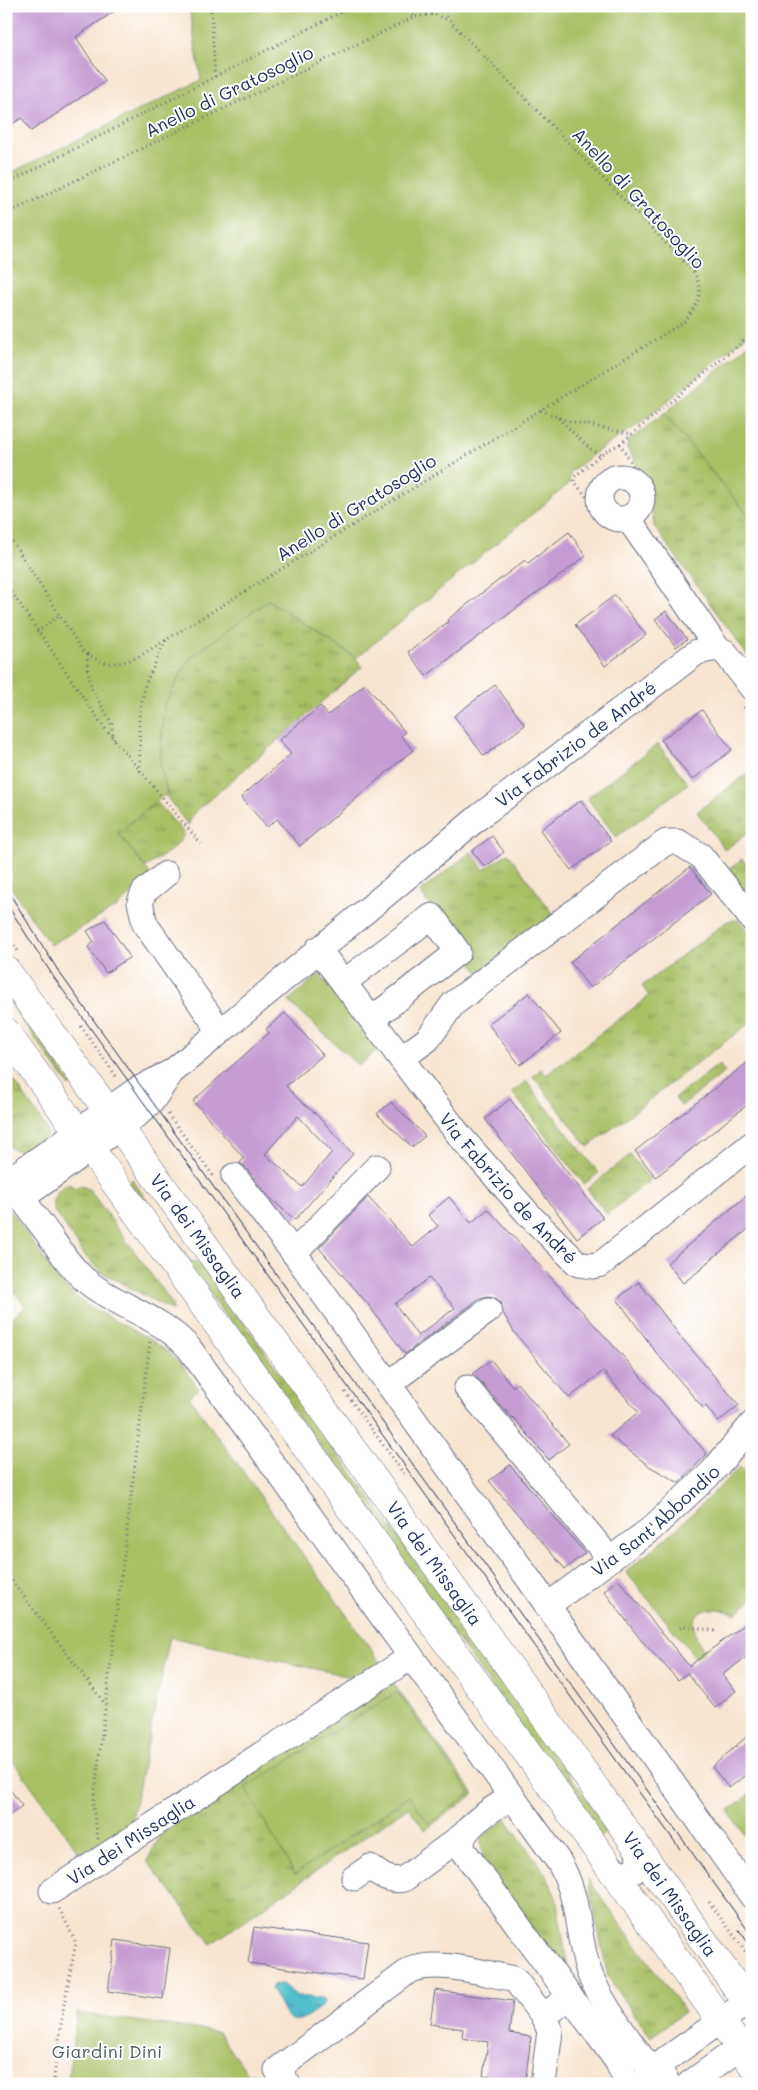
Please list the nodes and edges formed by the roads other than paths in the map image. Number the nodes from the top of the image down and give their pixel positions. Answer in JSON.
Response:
{"nodes":[{"id":1,"x":628,"y":518,"type":"dead end"},
{"id":2,"x":717,"y":648,"type":"junction"},
{"id":3,"x":752,"y":688,"type":"edge"},
{"id":4,"x":166,"y":874,"type":"dead end"},
{"id":5,"x":752,"y":919,"type":"edge"},
{"id":6,"x":318,"y":949,"type":"junction"},
{"id":7,"x":6,"y":970,"type":"edge"},
{"id":8,"x":344,"y":982,"type":"junction"},
{"id":9,"x":372,"y":1019,"type":"junction"},
{"id":10,"x":220,"y":1031,"type":"junction"},
{"id":11,"x":6,"y":1032,"type":"edge"},
{"id":12,"x":402,"y":1058,"type":"junction"},
{"id":13,"x":113,"y":1120,"type":"junction"},
{"id":14,"x":85,"y":1139,"type":"junction"},
{"id":15,"x":752,"y":1144,"type":"edge"},
{"id":16,"x":377,"y":1167,"type":"dead end"},
{"id":17,"x":225,"y":1178,"type":"road end"},
{"id":18,"x":13,"y":1185,"type":"edge"},
{"id":19,"x":294,"y":1252,"type":"junction"},
{"id":20,"x":489,"y":1310,"type":"dead end"},
{"id":21,"x":388,"y":1384,"type":"junction"},
{"id":22,"x":467,"y":1388,"type":"dead end"},
{"id":23,"x":752,"y":1424,"type":"edge"},
{"id":24,"x":600,"y":1547,"type":"dead end"},
{"id":25,"x":547,"y":1606,"type":"junction"},
{"id":26,"x":412,"y":1657,"type":"junction"},
{"id":27,"x":512,"y":1796,"type":"junction"},
{"id":28,"x":462,"y":1835,"type":"junction"},
{"id":29,"x":638,"y":1848,"type":"junction"},
{"id":30,"x":611,"y":1867,"type":"junction"},
{"id":31,"x":354,"y":1878,"type":"dead end"},
{"id":32,"x":52,"y":1891,"type":"road end"},
{"id":33,"x":752,"y":1896,"type":"edge"},
{"id":34,"x":570,"y":1997,"type":"junction"},
{"id":35,"x":750,"y":2003,"type":"edge"},
{"id":36,"x":543,"y":2016,"type":"junction"},
{"id":37,"x":721,"y":2021,"type":"junction"},
{"id":38,"x":748,"y":2050,"type":"edge"},
{"id":39,"x":655,"y":2079,"type":"edge"},
{"id":40,"x":288,"y":2084,"type":"edge"},
{"id":41,"x":543,"y":2084,"type":"edge"},
{"id":42,"x":628,"y":2084,"type":"edge"},
{"id":43,"x":689,"y":2084,"type":"edge"}],
"edges":[{"from":1,"to":2,"type":"street"},
{"from":2,"to":3,"type":"street"},
{"from":2,"to":6,"type":"street","name":"Via Fabrizio de André"},
{"from":4,"to":10,"type":"street"},
{"from":5,"to":12,"type":"street"},
{"from":6,"to":8,"type":"street","name":"Via Fabrizio de André"},
{"from":6,"to":10,"type":"street","name":"Via Fabrizio de André"},
{"from":7,"to":13,"type":"main road","name":"Via dei Missaglia"},
{"from":8,"to":9,"type":"street","name":"Via Fabrizio de André"},
{"from":8,"to":9,"type":"street"},
{"from":9,"to":12,"type":"street","name":"Via Fabrizio de André"},
{"from":10,"to":13,"type":"street","name":"Via Fabrizio de André"},
{"from":11,"to":14,"type":"main road","name":"Via dei Missaglia"},
{"from":12,"to":15,"type":"street","name":"Via Fabrizio de André"},
{"from":13,"to":14,"type":"street","name":"Via dei Missaglia"},
{"from":13,"to":29,"type":"main road","name":"Via dei Missaglia"},
{"from":14,"to":18,"type":"street","name":"Via dei Missaglia"},
{"from":14,"to":30,"type":"main road","name":"Via dei Missaglia"},
{"from":16,"to":19,"type":"street"},
{"from":17,"to":19,"type":"street"},
{"from":18,"to":26,"type":"street","name":"Via dei Missaglia"},
{"from":19,"to":21,"type":"street"},
{"from":20,"to":21,"type":"street"},
{"from":21,"to":25,"type":"street"},
{"from":22,"to":24,"type":"street"},
{"from":23,"to":25,"type":"street","name":"Via Sant'Abbondio"},
{"from":25,"to":33,"type":"street"},
{"from":26,"to":27,"type":"street","name":"Via dei Missaglia"},
{"from":26,"to":32,"type":"street","name":"Via dei Missaglia"},
{"from":27,"to":28,"type":"street"},
{"from":27,"to":39,"type":"street","name":"Via dei Missaglia"},
{"from":28,"to":31,"type":"street"},
{"from":28,"to":34,"type":"street"},
{"from":29,"to":30,"type":"street"},
{"from":29,"to":35,"type":"main road","name":"Via dei Missaglia"},
{"from":30,"to":37,"type":"main road","name":"Via dei Missaglia"},
{"from":34,"to":36,"type":"street"},
{"from":34,"to":42,"type":"street"},
{"from":35,"to":37,"type":"street","name":"Via dei Missaglia"},
{"from":36,"to":40,"type":"street"},
{"from":36,"to":41,"type":"street"},
{"from":37,"to":38,"type":"main road","name":"Via dei Missaglia"},
{"from":37,"to":39,"type":"street","name":"Via dei Missaglia"},
{"from":38,"to":43,"type":"street","name":"Via dei Missaglia"}]}
